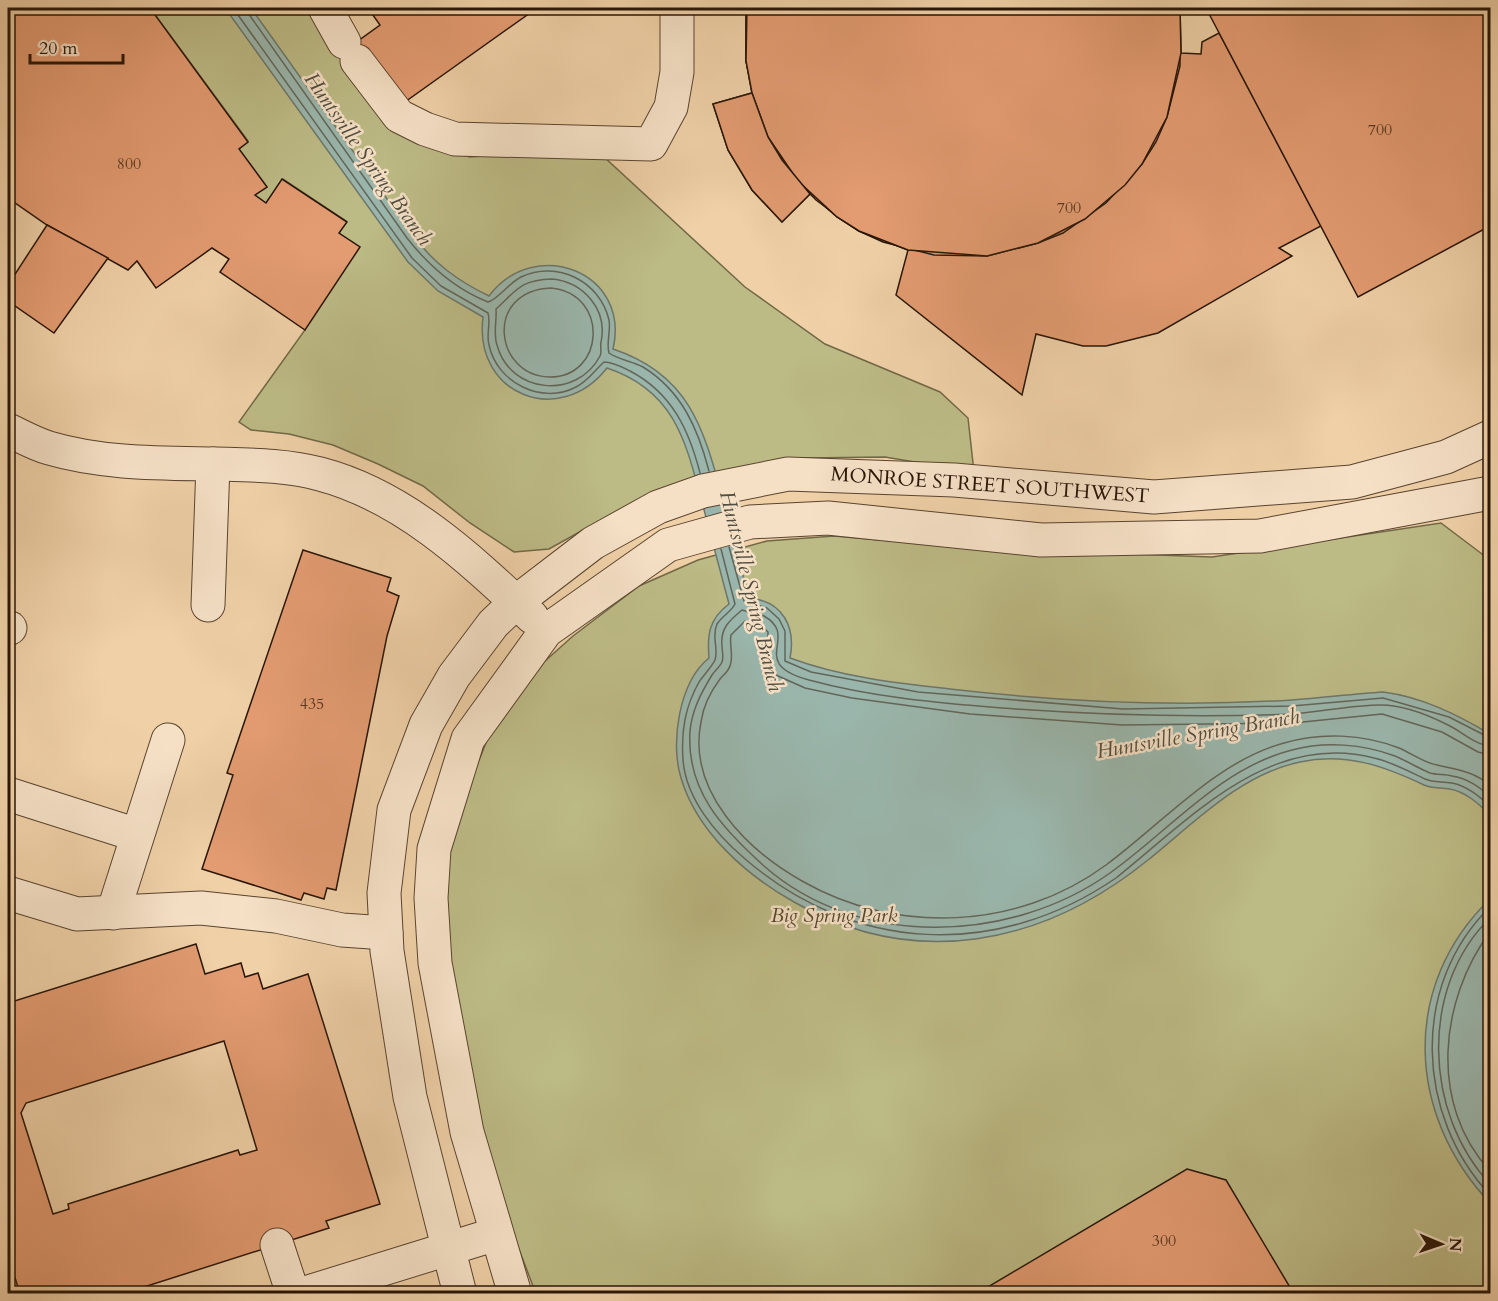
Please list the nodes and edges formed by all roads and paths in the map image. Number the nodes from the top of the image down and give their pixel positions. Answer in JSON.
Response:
{"nodes":[{"id":1,"x":325,"y":8,"type":"edge"},
{"id":2,"x":677,"y":8,"type":"edge"},
{"id":3,"x":8,"y":430,"type":"edge"},
{"id":4,"x":1491,"y":437,"type":"edge"},
{"id":5,"x":1446,"y":457,"type":"junction"},
{"id":6,"x":213,"y":464,"type":"junction"},
{"id":7,"x":1475,"y":496,"type":"edge"},
{"id":8,"x":516,"y":602,"type":"junction"},
{"id":9,"x":208,"y":605,"type":"dead end"},
{"id":10,"x":539,"y":639,"type":"junction"},
{"id":11,"x":168,"y":740,"type":"dead end"},
{"id":12,"x":8,"y":794,"type":"edge"},
{"id":13,"x":137,"y":836,"type":"junction"},
{"id":14,"x":8,"y":892,"type":"edge"},
{"id":15,"x":113,"y":914,"type":"junction"},
{"id":16,"x":386,"y":933,"type":"junction"},
{"id":17,"x":496,"y":1234,"type":"junction"},
{"id":18,"x":277,"y":1245,"type":"dead end"},
{"id":19,"x":447,"y":1248,"type":"junction"},
{"id":20,"x":513,"y":1288,"type":"edge"},
{"id":21,"x":293,"y":1293,"type":"edge"},
{"id":22,"x":302,"y":1293,"type":"edge"},
{"id":23,"x":460,"y":1293,"type":"edge"},
{"id":24,"x":478,"y":1293,"type":"edge"}],
"edges":[{"from":1,"to":2,"type":"street"},
{"from":3,"to":6,"type":"street"},
{"from":4,"to":5,"type":"street","name":"MONROE STREET SOUTHWEST"},
{"from":5,"to":7,"type":"street"},
{"from":5,"to":8,"type":"street","name":"MONROE STREET SOUTHWEST"},
{"from":6,"to":8,"type":"street"},
{"from":6,"to":9,"type":"street"},
{"from":7,"to":10,"type":"street"},
{"from":8,"to":10,"type":"street"},
{"from":8,"to":16,"type":"street","name":"MONROE STREET SOUTHWEST"},
{"from":10,"to":17,"type":"street"},
{"from":11,"to":13,"type":"street"},
{"from":12,"to":13,"type":"street"},
{"from":13,"to":15,"type":"street"},
{"from":14,"to":15,"type":"street"},
{"from":15,"to":16,"type":"street"},
{"from":16,"to":19,"type":"street","name":"MONROE STREET SOUTHWEST"},
{"from":17,"to":19,"type":"street"},
{"from":17,"to":20,"type":"street"},
{"from":18,"to":21,"type":"street"},
{"from":19,"to":22,"type":"street"},
{"from":19,"to":23,"type":"street","name":"MONROE STREET SOUTHWEST"},
{"from":20,"to":24,"type":"street"}]}
